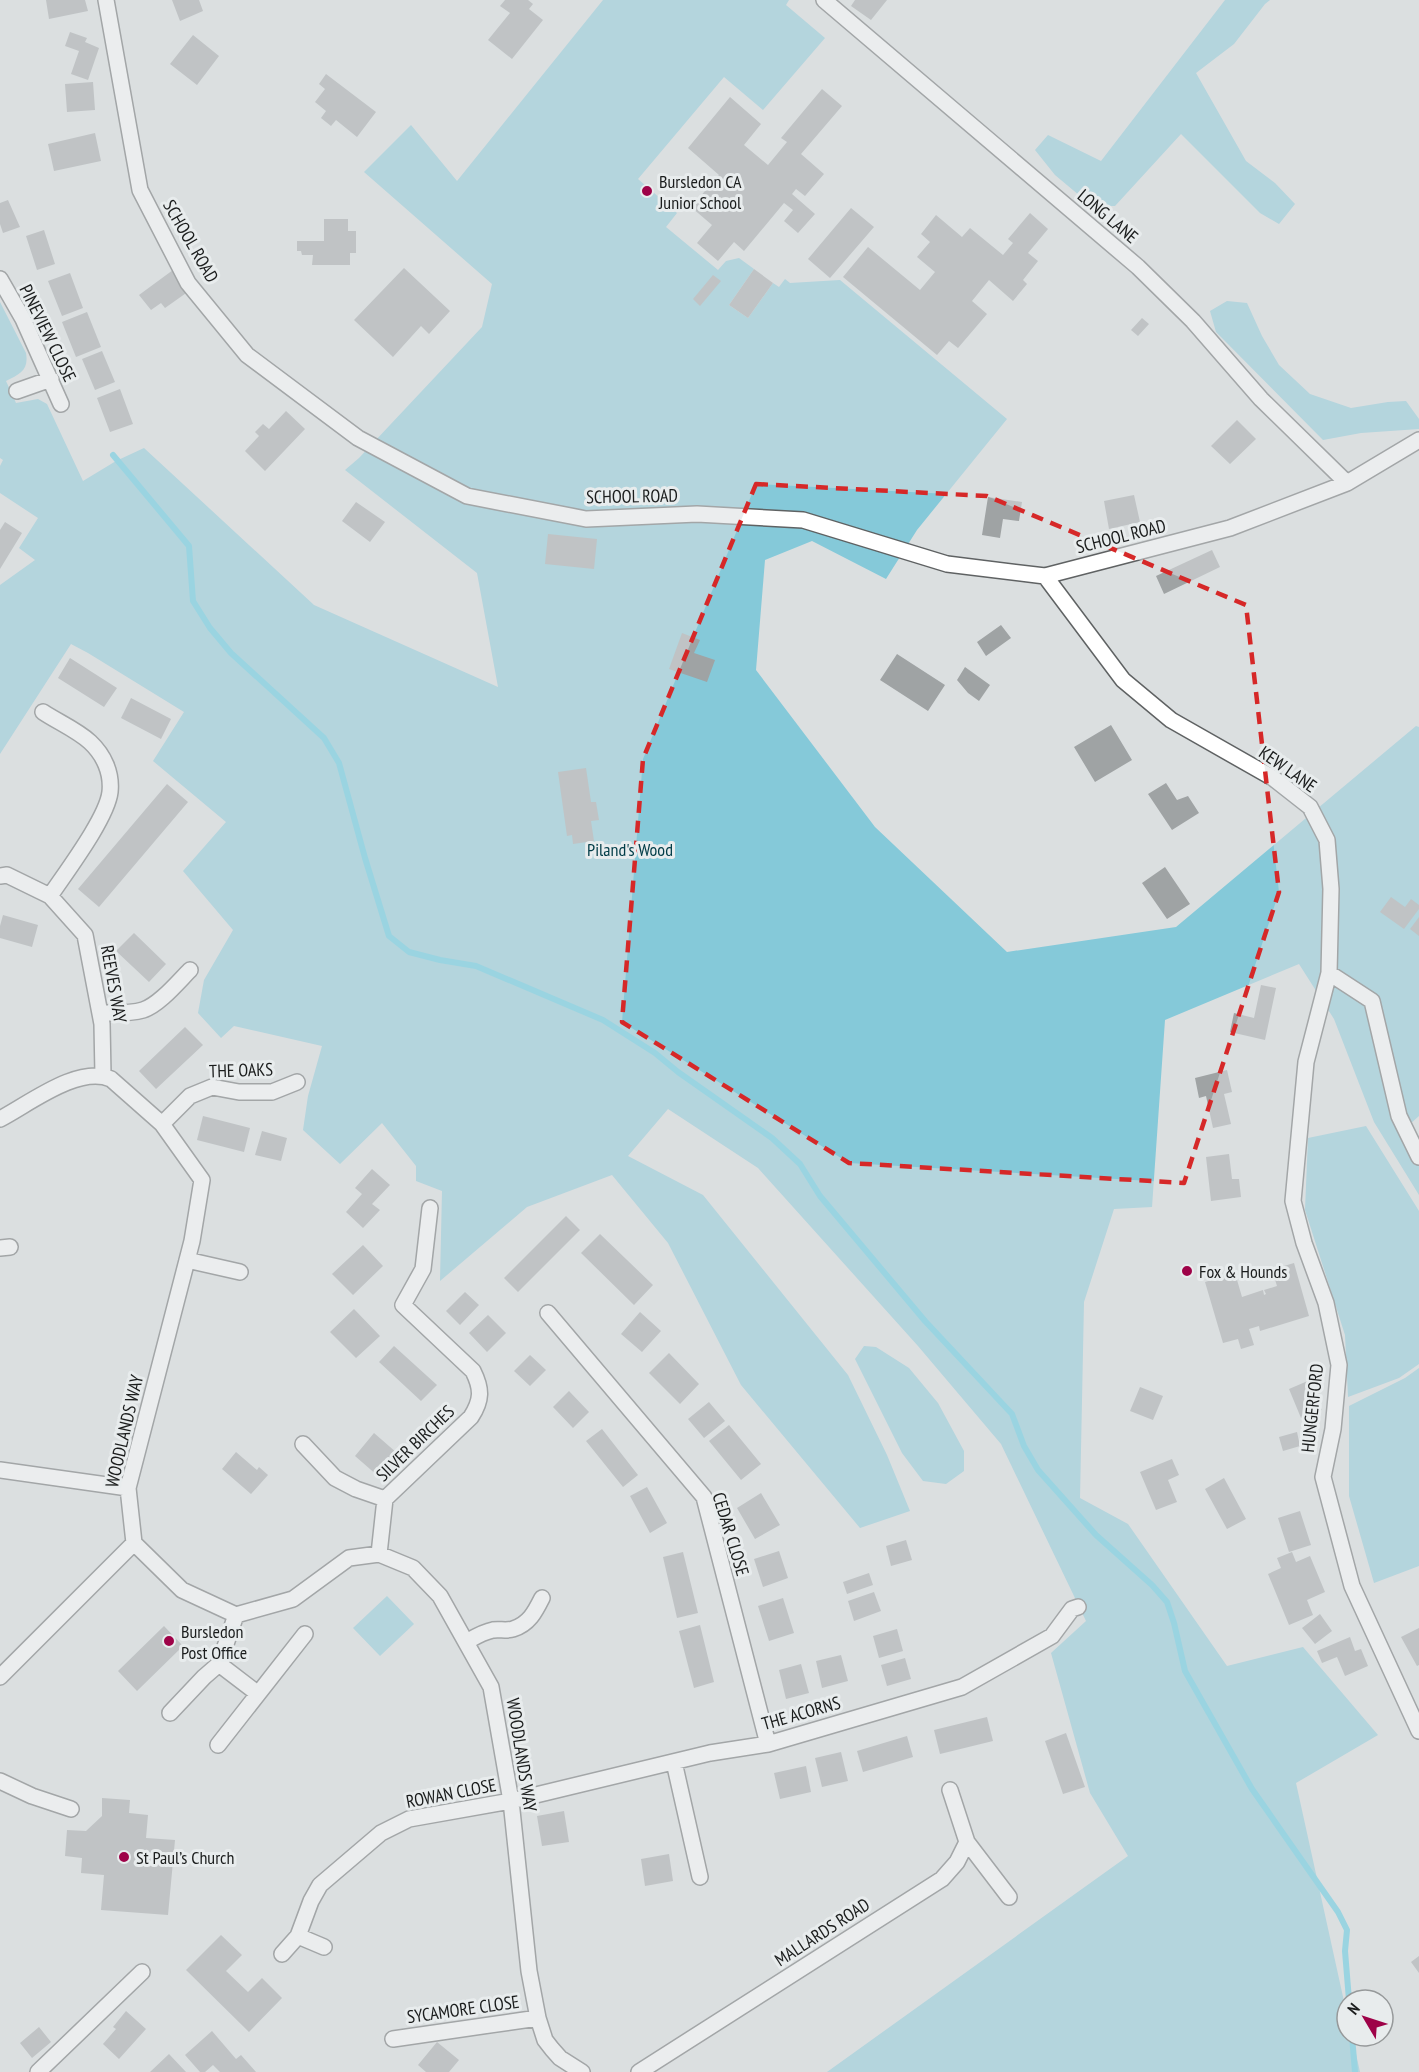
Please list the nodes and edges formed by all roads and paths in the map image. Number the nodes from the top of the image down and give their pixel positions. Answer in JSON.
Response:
{"nodes":[{"id":1,"x":106,"y":0,"type":"edge"},
{"id":2,"x":824,"y":0,"type":"edge"},
{"id":3,"x":0,"y":279,"type":"edge"},
{"id":4,"x":51,"y":379,"type":"junction"},
{"id":5,"x":17,"y":391,"type":"dead end"},
{"id":6,"x":61,"y":404,"type":"dead end"},
{"id":7,"x":1419,"y":440,"type":"edge"},
{"id":8,"x":1347,"y":483,"type":"junction"},
{"id":9,"x":1045,"y":576,"type":"junction"},
{"id":10,"x":43,"y":712,"type":"dead end"},
{"id":11,"x":0,"y":876,"type":"edge"},
{"id":12,"x":50,"y":896,"type":"junction"},
{"id":13,"x":190,"y":970,"type":"dead end"},
{"id":14,"x":1329,"y":973,"type":"junction"},
{"id":15,"x":100,"y":1013,"type":"junction"},
{"id":16,"x":103,"y":1076,"type":"junction"},
{"id":17,"x":297,"y":1082,"type":"dead end"},
{"id":18,"x":0,"y":1119,"type":"edge"},
{"id":19,"x":162,"y":1124,"type":"junction"},
{"id":20,"x":1419,"y":1157,"type":"edge"},
{"id":21,"x":430,"y":1208,"type":"dead end"},
{"id":22,"x":187,"y":1260,"type":"junction"},
{"id":23,"x":240,"y":1272,"type":"dead end"},
{"id":24,"x":548,"y":1313,"type":"dead end"},
{"id":25,"x":303,"y":1444,"type":"dead end"},
{"id":26,"x":0,"y":1470,"type":"edge"},
{"id":27,"x":128,"y":1488,"type":"junction"},
{"id":28,"x":385,"y":1499,"type":"junction"},
{"id":29,"x":134,"y":1543,"type":"junction"},
{"id":30,"x":378,"y":1554,"type":"junction"},
{"id":31,"x":542,"y":1598,"type":"dead end"},
{"id":32,"x":1078,"y":1607,"type":"dead end"},
{"id":33,"x":236,"y":1615,"type":"junction"},
{"id":34,"x":305,"y":1634,"type":"dead end"},
{"id":35,"x":466,"y":1642,"type":"junction"},
{"id":36,"x":219,"y":1664,"type":"junction"},
{"id":37,"x":0,"y":1677,"type":"edge"},
{"id":38,"x":257,"y":1694,"type":"junction"},
{"id":39,"x":170,"y":1713,"type":"dead end"},
{"id":40,"x":1419,"y":1731,"type":"edge"},
{"id":41,"x":768,"y":1744,"type":"junction"},
{"id":42,"x":218,"y":1745,"type":"dead end"},
{"id":43,"x":674,"y":1762,"type":"junction"},
{"id":44,"x":0,"y":1781,"type":"edge"},
{"id":45,"x":950,"y":1790,"type":"dead end"},
{"id":46,"x":511,"y":1801,"type":"junction"},
{"id":47,"x":71,"y":1809,"type":"dead end"},
{"id":48,"x":967,"y":1842,"type":"junction"},
{"id":49,"x":700,"y":1877,"type":"dead end"},
{"id":50,"x":1009,"y":1897,"type":"dead end"},
{"id":51,"x":298,"y":1936,"type":"junction"},
{"id":52,"x":324,"y":1947,"type":"dead end"},
{"id":53,"x":282,"y":1954,"type":"dead end"},
{"id":54,"x":142,"y":1972,"type":"dead end"},
{"id":55,"x":538,"y":2018,"type":"junction"},
{"id":56,"x":393,"y":2039,"type":"dead end"},
{"id":57,"x":38,"y":2072,"type":"edge"},
{"id":58,"x":582,"y":2072,"type":"edge"},
{"id":59,"x":639,"y":2072,"type":"edge"}],
"edges":[{"from":1,"to":9,"type":"street","name":"SCHOOL ROAD"},
{"from":2,"to":8,"type":"street","name":"LONG LANE"},
{"from":3,"to":4,"type":"street","name":"PINEVIEW CLOSE"},
{"from":4,"to":5,"type":"street"},
{"from":4,"to":6,"type":"street","name":"PINEVIEW CLOSE"},
{"from":7,"to":8,"type":"street","name":"SCHOOL ROAD"},
{"from":8,"to":9,"type":"street","name":"SCHOOL ROAD"},
{"from":9,"to":14,"type":"street","name":"KEW LANE"},
{"from":10,"to":12,"type":"street"},
{"from":11,"to":12,"type":"street","name":"REEVES WAY"},
{"from":12,"to":15,"type":"street","name":"REEVES WAY"},
{"from":13,"to":15,"type":"street"},
{"from":14,"to":20,"type":"street"},
{"from":14,"to":40,"type":"street","name":"HUNGERFORD"},
{"from":15,"to":16,"type":"street","name":"REEVES WAY"},
{"from":16,"to":18,"type":"street"},
{"from":16,"to":19,"type":"street","name":"WOODLANDS WAY"},
{"from":17,"to":19,"type":"street","name":"THE OAKS"},
{"from":19,"to":22,"type":"street","name":"WOODLANDS WAY"},
{"from":21,"to":28,"type":"street","name":"SILVER BIRCHES"},
{"from":22,"to":23,"type":"street"},
{"from":22,"to":27,"type":"street","name":"WOODLANDS WAY"},
{"from":24,"to":41,"type":"street","name":"CEDAR CLOSE"},
{"from":25,"to":28,"type":"street","name":"SILVER BIRCHES"},
{"from":26,"to":27,"type":"street"},
{"from":27,"to":29,"type":"street","name":"WOODLANDS WAY"},
{"from":28,"to":30,"type":"street","name":"SILVER BIRCHES"},
{"from":29,"to":33,"type":"street"},
{"from":29,"to":37,"type":"street"},
{"from":30,"to":33,"type":"street"},
{"from":30,"to":35,"type":"street","name":"WOODLANDS WAY"},
{"from":31,"to":35,"type":"street"},
{"from":32,"to":41,"type":"street","name":"THE ACORNS"},
{"from":33,"to":36,"type":"street"},
{"from":34,"to":38,"type":"street"},
{"from":35,"to":46,"type":"street","name":"WOODLANDS WAY"},
{"from":36,"to":38,"type":"street"},
{"from":36,"to":39,"type":"street"},
{"from":38,"to":42,"type":"street"},
{"from":41,"to":43,"type":"street","name":"THE ACORNS"},
{"from":43,"to":46,"type":"street","name":"THE ACORNS"},
{"from":43,"to":49,"type":"street"},
{"from":44,"to":47,"type":"street"},
{"from":45,"to":48,"type":"street"},
{"from":46,"to":51,"type":"street","name":"ROWAN CLOSE"},
{"from":46,"to":55,"type":"street","name":"WOODLANDS WAY"},
{"from":48,"to":50,"type":"street"},
{"from":48,"to":59,"type":"street","name":"MALLARDS ROAD"},
{"from":51,"to":52,"type":"street"},
{"from":51,"to":53,"type":"street","name":"ROWAN CLOSE"},
{"from":54,"to":57,"type":"street"},
{"from":55,"to":56,"type":"street","name":"SYCAMORE CLOSE"},
{"from":55,"to":58,"type":"street","name":"WOODLANDS WAY"}]}
